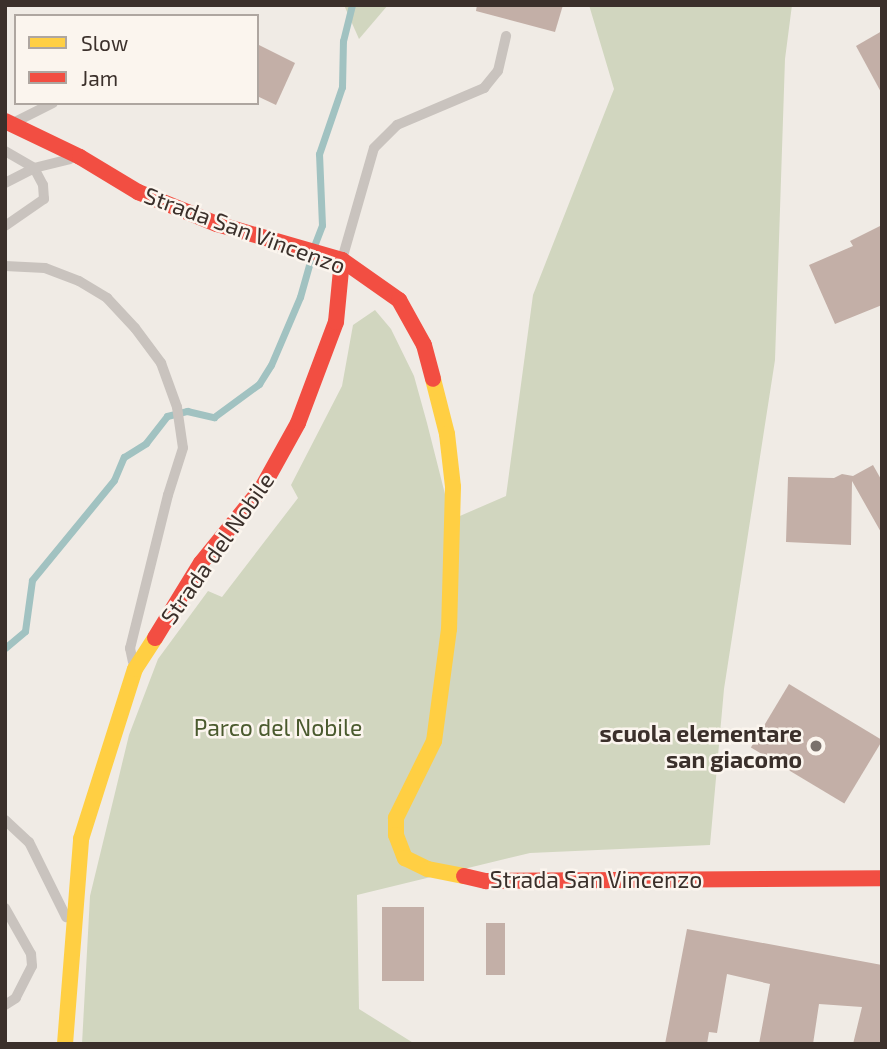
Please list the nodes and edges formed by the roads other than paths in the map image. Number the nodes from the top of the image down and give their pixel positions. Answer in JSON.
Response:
{"nodes":[{"id":1,"x":506,"y":36,"type":"dead end"},
{"id":2,"x":48,"y":105,"type":"edge"},
{"id":3,"x":9,"y":122,"type":"edge"},
{"id":4,"x":5,"y":151,"type":"edge"},
{"id":5,"x":80,"y":158,"type":"junction"},
{"id":6,"x":34,"y":168,"type":"junction"},
{"id":7,"x":5,"y":183,"type":"edge"},
{"id":8,"x":5,"y":226,"type":"edge"},
{"id":9,"x":342,"y":260,"type":"junction"},
{"id":10,"x":5,"y":266,"type":"edge"},
{"id":11,"x":135,"y":670,"type":"junction"},
{"id":12,"x":5,"y":820,"type":"edge"},
{"id":13,"x":882,"y":878,"type":"edge"},
{"id":14,"x":5,"y":908,"type":"edge"},
{"id":15,"x":73,"y":934,"type":"junction"},
{"id":16,"x":5,"y":1005,"type":"edge"},
{"id":17,"x":65,"y":1044,"type":"edge"}],
"edges":[{"from":1,"to":9,"type":"lane"},
{"from":2,"to":3,"type":"lane"},
{"from":3,"to":5,"type":"street","name":"Strada San Vincenzo"},
{"from":4,"to":6,"type":"lane"},
{"from":5,"to":6,"type":"lane"},
{"from":5,"to":9,"type":"street","name":"Strada San Vincenzo"},
{"from":6,"to":7,"type":"lane"},
{"from":6,"to":8,"type":"lane"},
{"from":9,"to":11,"type":"street","name":"Strada del Nobile"},
{"from":9,"to":13,"type":"street","name":"Strada San Vincenzo"},
{"from":10,"to":11,"type":"lane"},
{"from":11,"to":15,"type":"street","name":"Strada del Nobile"},
{"from":12,"to":15,"type":"lane"},
{"from":14,"to":16,"type":"lane"},
{"from":15,"to":17,"type":"street","name":"Strada del Nobile"}]}
